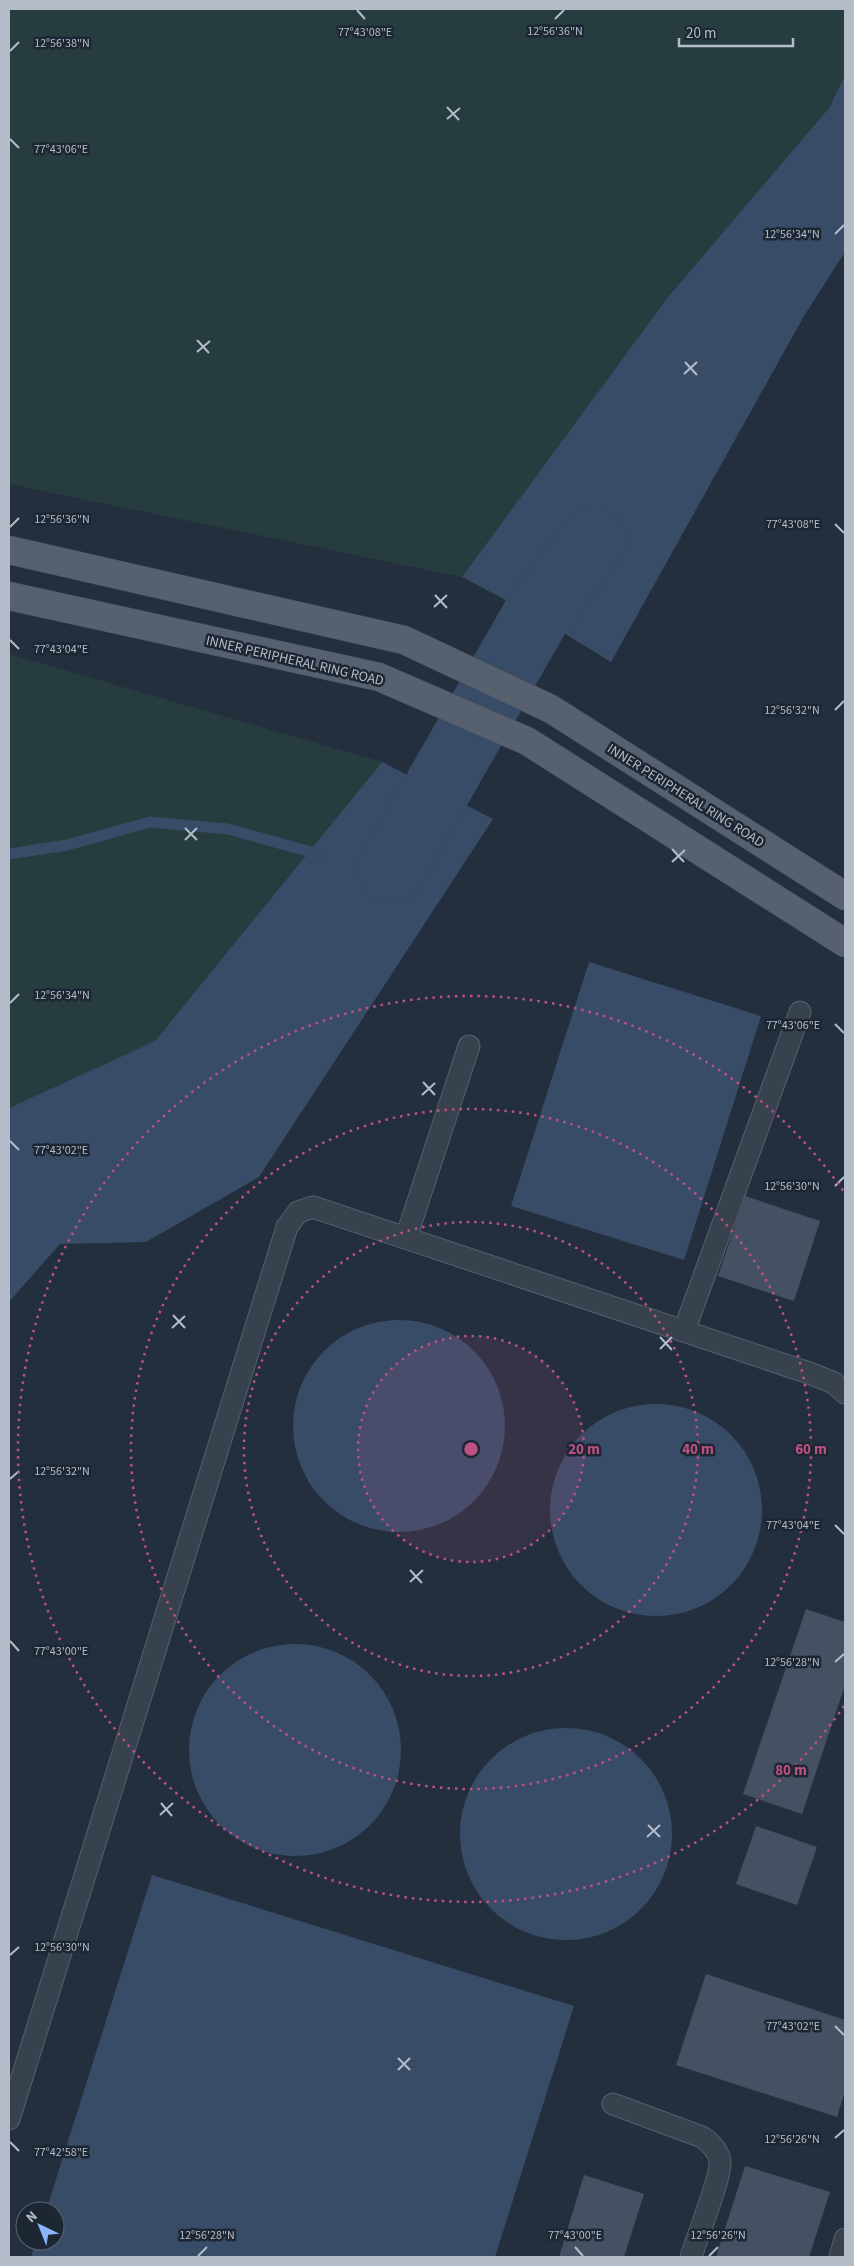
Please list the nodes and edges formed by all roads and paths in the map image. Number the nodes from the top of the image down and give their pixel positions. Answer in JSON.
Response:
{"nodes":[{"id":1,"x":9,"y":550,"type":"edge"},
{"id":2,"x":9,"y":596,"type":"edge"},
{"id":3,"x":845,"y":896,"type":"edge"},
{"id":4,"x":845,"y":943,"type":"edge"},
{"id":5,"x":800,"y":1012,"type":"dead end"},
{"id":6,"x":469,"y":1046,"type":"dead end"},
{"id":7,"x":406,"y":1238,"type":"junction"},
{"id":8,"x":684,"y":1331,"type":"junction"},
{"id":9,"x":845,"y":1393,"type":"edge"},
{"id":10,"x":613,"y":2104,"type":"dead end"},
{"id":11,"x":9,"y":2119,"type":"edge"},
{"id":12,"x":845,"y":2239,"type":"edge"},
{"id":13,"x":691,"y":2257,"type":"edge"},
{"id":14,"x":840,"y":2257,"type":"edge"}],
"edges":[{"from":1,"to":3,"type":"main road","name":"INNER PERIPHERAL RING ROAD"},
{"from":2,"to":4,"type":"main road","name":"INNER PERIPHERAL RING ROAD"},
{"from":5,"to":8,"type":"lane"},
{"from":6,"to":7,"type":"lane"},
{"from":7,"to":8,"type":"lane"},
{"from":7,"to":11,"type":"lane"},
{"from":8,"to":9,"type":"lane"},
{"from":10,"to":13,"type":"lane"},
{"from":12,"to":14,"type":"lane"}]}
